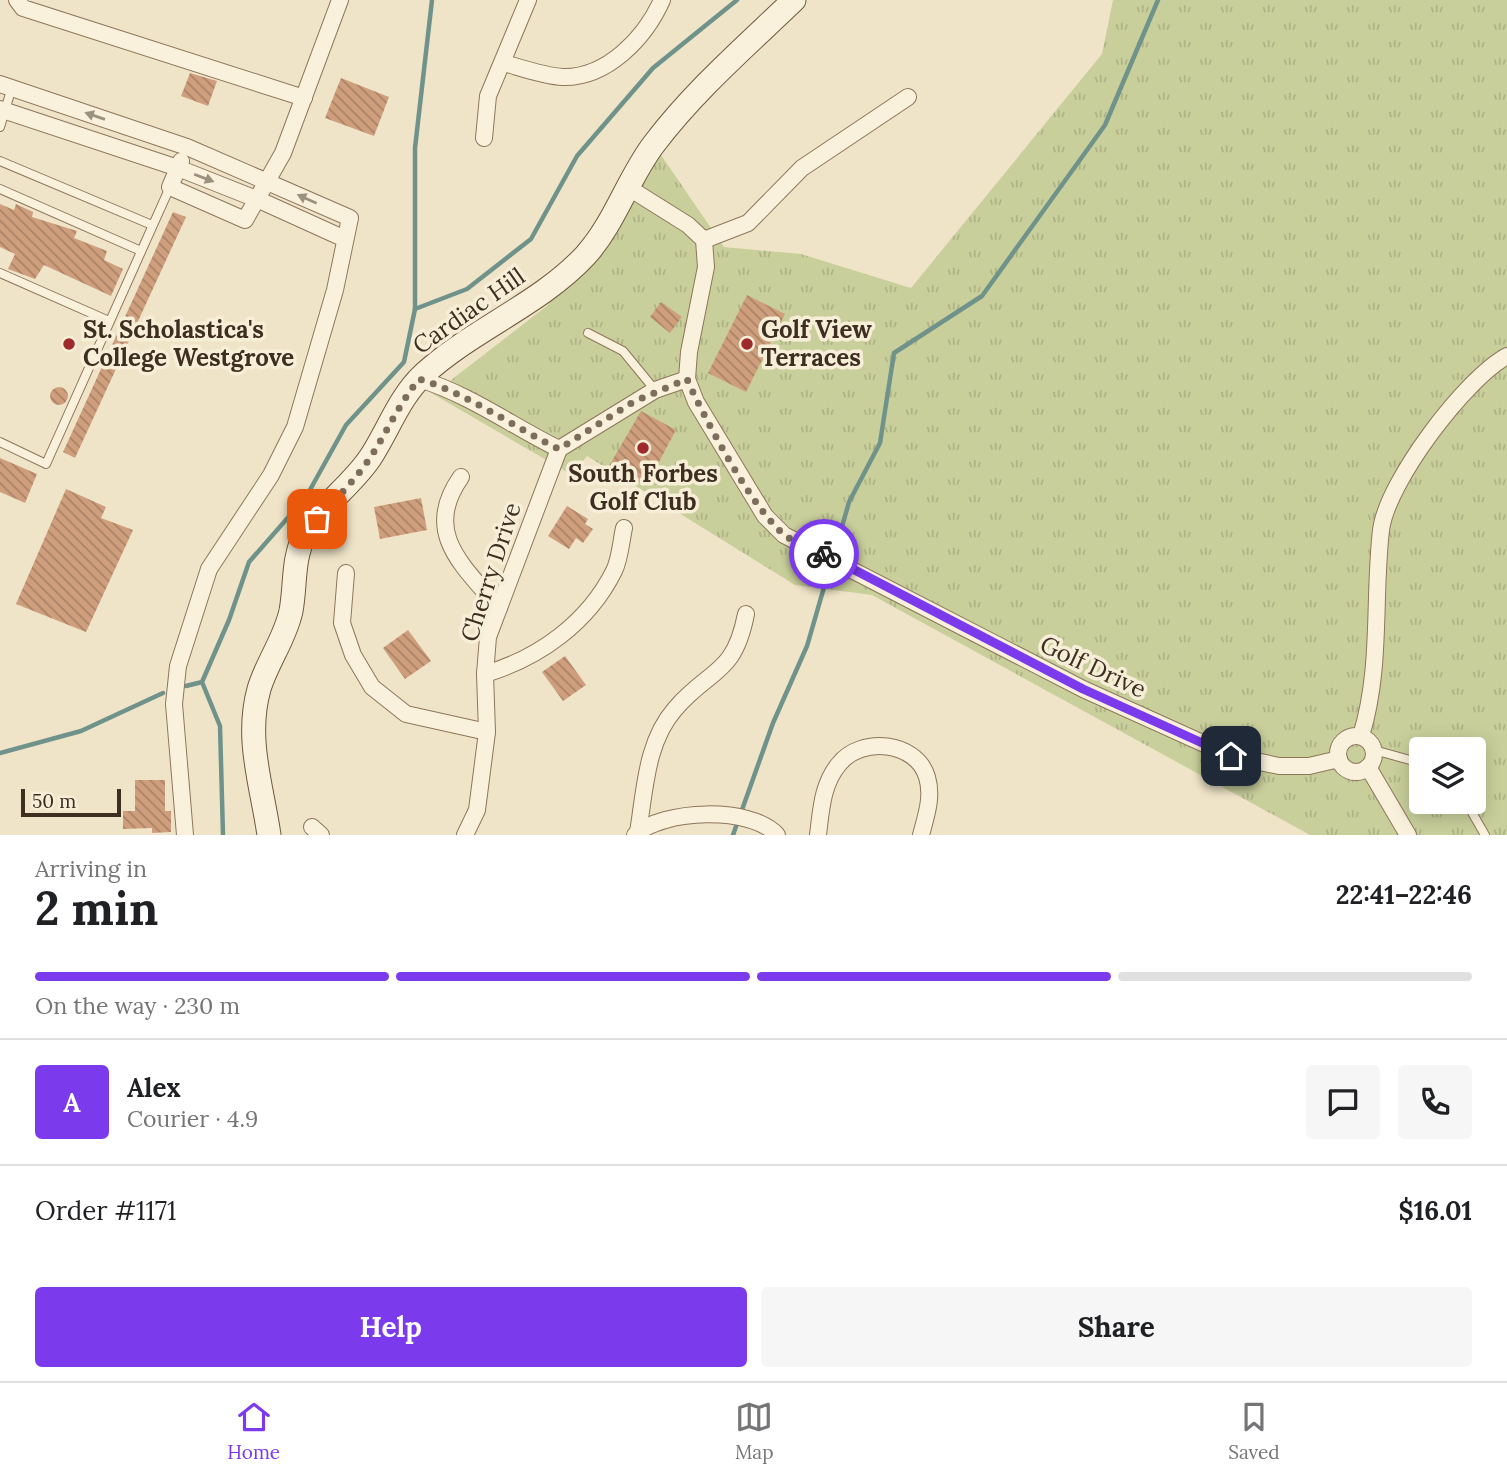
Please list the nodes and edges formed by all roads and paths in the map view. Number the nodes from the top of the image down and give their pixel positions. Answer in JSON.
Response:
{"nodes":[{"id":1,"x":17,"y":0,"type":"edge"},
{"id":2,"x":341,"y":0,"type":"edge"},
{"id":3,"x":528,"y":0,"type":"edge"},
{"id":4,"x":662,"y":0,"type":"edge"},
{"id":5,"x":793,"y":0,"type":"edge"},
{"id":6,"x":504,"y":64,"type":"junction"},
{"id":7,"x":6,"y":86,"type":"edge"},
{"id":8,"x":908,"y":97,"type":"dead end"},
{"id":9,"x":304,"y":98,"type":"junction"},
{"id":10,"x":2,"y":110,"type":"edge"},
{"id":11,"x":0,"y":127,"type":"edge"},
{"id":12,"x":484,"y":138,"type":"dead end"},
{"id":13,"x":187,"y":147,"type":"junction"},
{"id":14,"x":0,"y":161,"type":"edge"},
{"id":15,"x":178,"y":168,"type":"junction"},
{"id":16,"x":269,"y":181,"type":"junction"},
{"id":17,"x":170,"y":187,"type":"junction"},
{"id":18,"x":629,"y":188,"type":"junction"},
{"id":19,"x":0,"y":189,"type":"edge"},
{"id":20,"x":259,"y":200,"type":"junction"},
{"id":21,"x":152,"y":225,"type":"junction"},
{"id":22,"x":345,"y":239,"type":"junction"},
{"id":23,"x":704,"y":240,"type":"junction"},
{"id":24,"x":141,"y":251,"type":"junction"},
{"id":25,"x":0,"y":273,"type":"edge"},
{"id":26,"x":109,"y":321,"type":"junction"},
{"id":27,"x":588,"y":333,"type":"dead end"},
{"id":28,"x":1507,"y":356,"type":"edge"},
{"id":29,"x":419,"y":379,"type":"junction"},
{"id":30,"x":687,"y":379,"type":"junction"},
{"id":31,"x":655,"y":390,"type":"junction"},
{"id":32,"x":0,"y":442,"type":"edge"},
{"id":33,"x":559,"y":449,"type":"junction"},
{"id":34,"x":461,"y":477,"type":"dead end"},
{"id":35,"x":624,"y":528,"type":"dead end"},
{"id":36,"x":346,"y":573,"type":"dead end"},
{"id":37,"x":499,"y":608,"type":"junction"},
{"id":38,"x":746,"y":614,"type":"dead end"},
{"id":39,"x":485,"y":674,"type":"junction"},
{"id":40,"x":487,"y":732,"type":"junction"},
{"id":41,"x":1361,"y":736,"type":"junction"},
{"id":42,"x":1374,"y":750,"type":"junction"},
{"id":43,"x":1339,"y":759,"type":"junction"},
{"id":44,"x":1409,"y":760,"type":"edge"},
{"id":45,"x":1368,"y":767,"type":"junction"},
{"id":46,"x":1473,"y":814,"type":"edge"},
{"id":47,"x":637,"y":833,"type":"edge"},
{"id":48,"x":185,"y":835,"type":"edge"},
{"id":49,"x":269,"y":835,"type":"edge"},
{"id":50,"x":465,"y":835,"type":"edge"},
{"id":51,"x":777,"y":835,"type":"edge"},
{"id":52,"x":818,"y":835,"type":"edge"},
{"id":53,"x":921,"y":835,"type":"edge"},
{"id":54,"x":1408,"y":835,"type":"edge"},
{"id":55,"x":1485,"y":835,"type":"edge"}],
"edges":[{"from":1,"to":9,"type":"street"},
{"from":2,"to":9,"type":"street"},
{"from":3,"to":6,"type":"street"},
{"from":4,"to":6,"type":"street"},
{"from":5,"to":18,"type":"main road","name":"Cardiac Hill"},
{"from":6,"to":12,"type":"street"},
{"from":7,"to":10,"type":"lane"},
{"from":13,"to":7,"type":"street","one_way":true},
{"from":8,"to":23,"type":"street"},
{"from":9,"to":16,"type":"street"},
{"from":10,"to":11,"type":"lane"},
{"from":10,"to":15,"type":"street"},
{"from":13,"to":15,"type":"street"},
{"from":13,"to":16,"type":"street"},
{"from":14,"to":21,"type":"lane"},
{"from":15,"to":17,"type":"street"},
{"from":15,"to":20,"type":"street","one_way":true},
{"from":16,"to":20,"type":"street"},
{"from":22,"to":16,"type":"street","one_way":true},
{"from":17,"to":20,"type":"street"},
{"from":17,"to":21,"type":"lane"},
{"from":18,"to":23,"type":"street"},
{"from":18,"to":29,"type":"main road","name":"Cardiac Hill"},
{"from":19,"to":24,"type":"lane"},
{"from":20,"to":22,"type":"street"},
{"from":21,"to":24,"type":"lane"},
{"from":22,"to":48,"type":"street"},
{"from":23,"to":30,"type":"street"},
{"from":24,"to":26,"type":"lane"},
{"from":25,"to":26,"type":"lane"},
{"from":26,"to":32,"type":"lane"},
{"from":27,"to":31,"type":"lane"},
{"from":28,"to":41,"type":"street"},
{"from":29,"to":33,"type":"street"},
{"from":29,"to":49,"type":"main road","name":"Cardiac Hill"},
{"from":30,"to":31,"type":"street"},
{"from":30,"to":43,"type":"street","name":"Golf Drive"},
{"from":31,"to":33,"type":"street"},
{"from":33,"to":37,"type":"street","name":"Cherry Drive"},
{"from":34,"to":37,"type":"street"},
{"from":35,"to":39,"type":"street"},
{"from":36,"to":40,"type":"street"},
{"from":37,"to":39,"type":"street","name":"Cherry Drive"},
{"from":38,"to":47,"type":"street"},
{"from":39,"to":40,"type":"street","name":"Cherry Drive"},
{"from":40,"to":50,"type":"street","name":"Cherry Drive"},
{"from":41,"to":42,"type":"street"},
{"from":41,"to":43,"type":"street"},
{"from":42,"to":44,"type":"lane"},
{"from":42,"to":45,"type":"street"},
{"from":43,"to":45,"type":"street"},
{"from":45,"to":54,"type":"street"},
{"from":46,"to":55,"type":"lane"},
{"from":47,"to":51,"type":"street"},
{"from":52,"to":53,"type":"street"}]}
